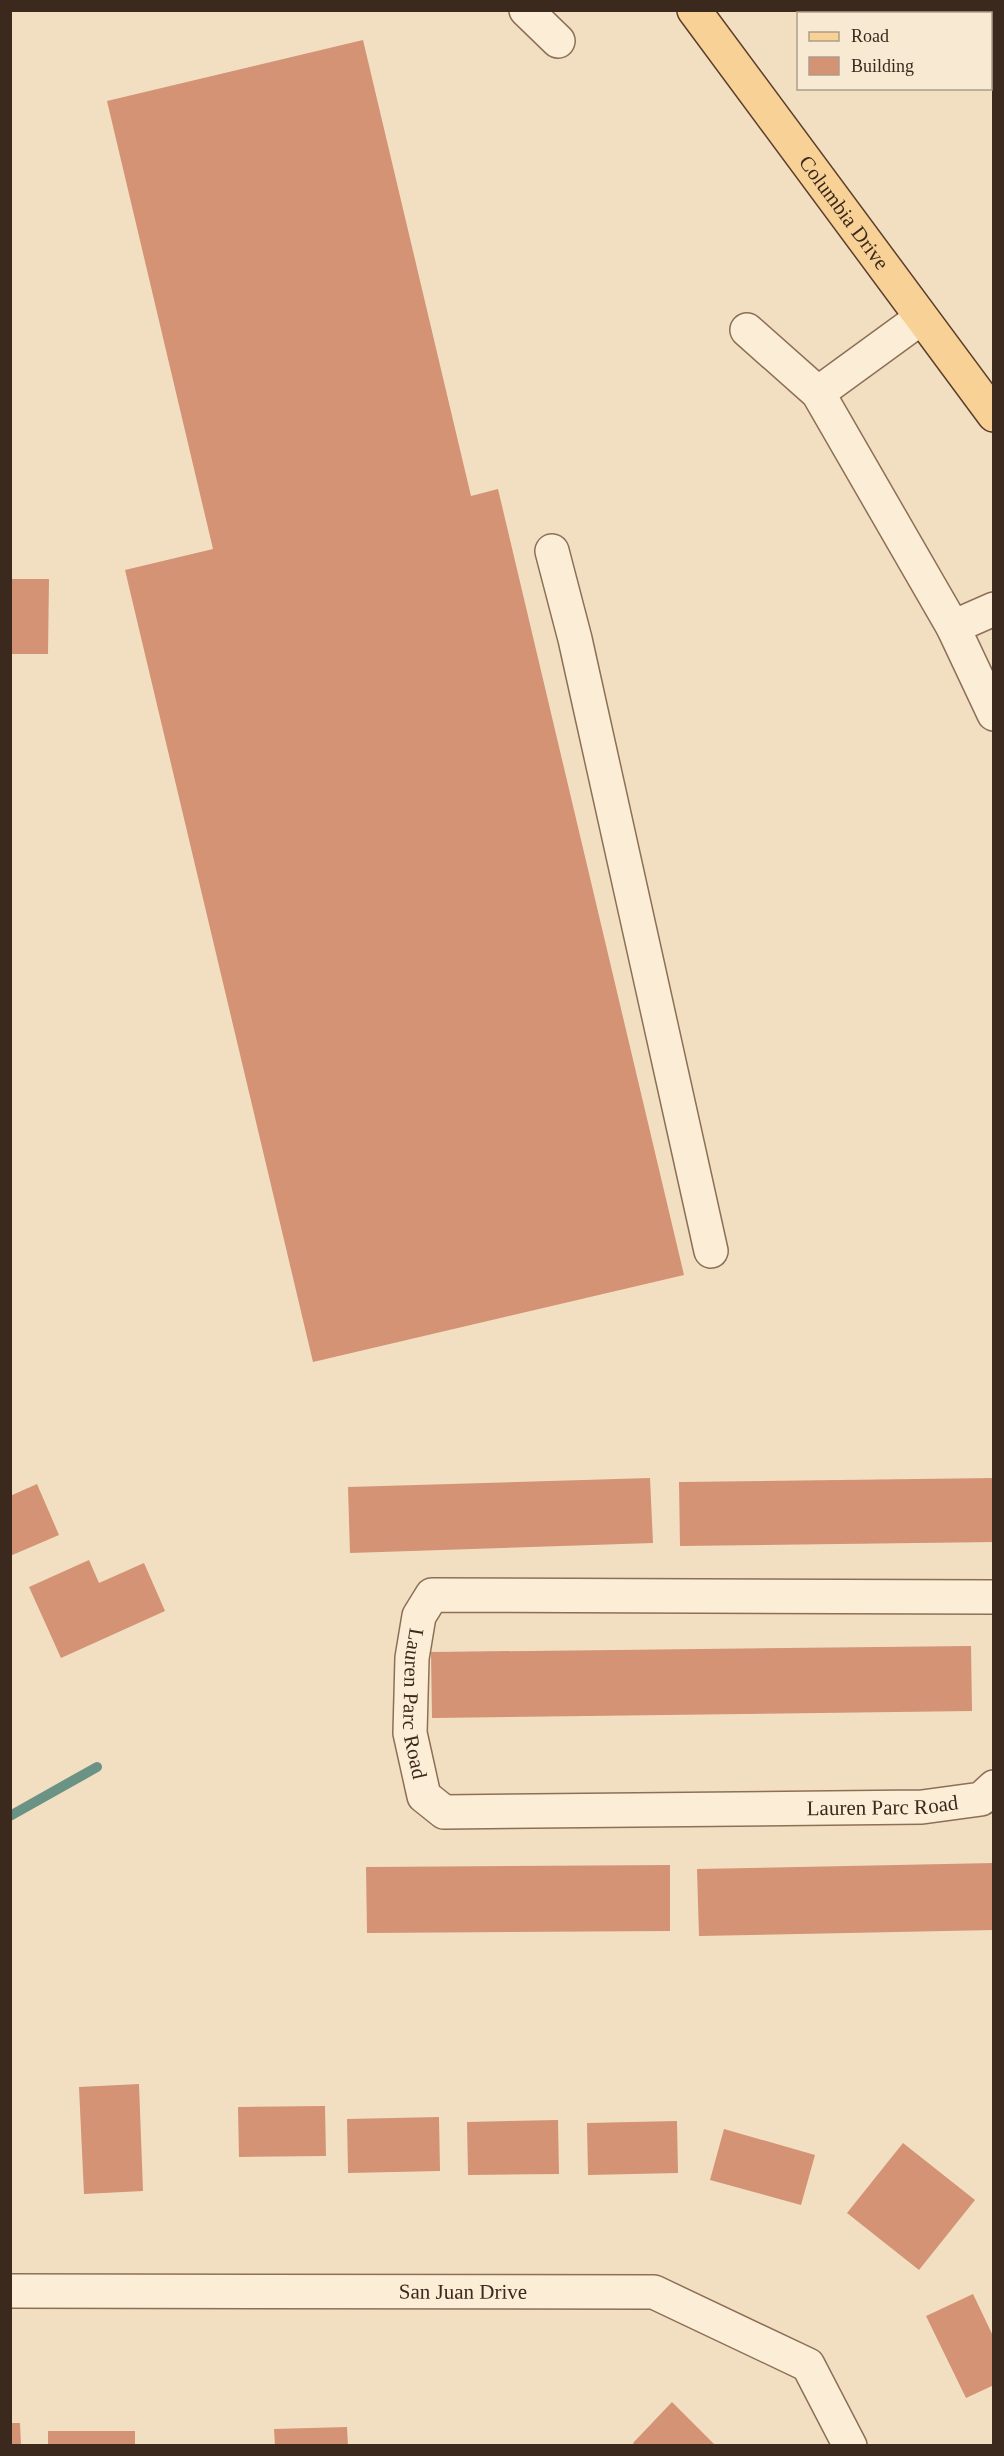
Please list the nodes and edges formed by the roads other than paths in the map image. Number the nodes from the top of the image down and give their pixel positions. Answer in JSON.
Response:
{"nodes":[{"id":1,"x":526,"y":10,"type":"edge"},
{"id":2,"x":694,"y":10,"type":"edge"},
{"id":3,"x":558,"y":41,"type":"dead end"},
{"id":4,"x":921,"y":318,"type":"junction"},
{"id":5,"x":747,"y":330,"type":"dead end"},
{"id":6,"x":818,"y":393,"type":"junction"},
{"id":7,"x":993,"y":416,"type":"edge"},
{"id":8,"x":552,"y":551,"type":"dead end"},
{"id":9,"x":993,"y":609,"type":"edge"},
{"id":10,"x":953,"y":627,"type":"junction"},
{"id":11,"x":993,"y":714,"type":"edge"},
{"id":12,"x":711,"y":1251,"type":"dead end"},
{"id":13,"x":993,"y":1597,"type":"edge"},
{"id":14,"x":993,"y":1787,"type":"edge"},
{"id":15,"x":10,"y":2291,"type":"edge"},
{"id":16,"x":850,"y":2445,"type":"edge"}],
"edges":[{"from":1,"to":3,"type":"street"},
{"from":2,"to":4,"type":"main road","name":"Columbia Drive"},
{"from":4,"to":6,"type":"street"},
{"from":4,"to":7,"type":"main road","name":"Columbia Drive"},
{"from":5,"to":6,"type":"street"},
{"from":6,"to":10,"type":"street"},
{"from":8,"to":12,"type":"street"},
{"from":9,"to":10,"type":"street"},
{"from":10,"to":11,"type":"street"},
{"from":13,"to":14,"type":"street","name":"Lauren Parc Road"},
{"from":15,"to":16,"type":"street","name":"San Juan Drive"}]}
